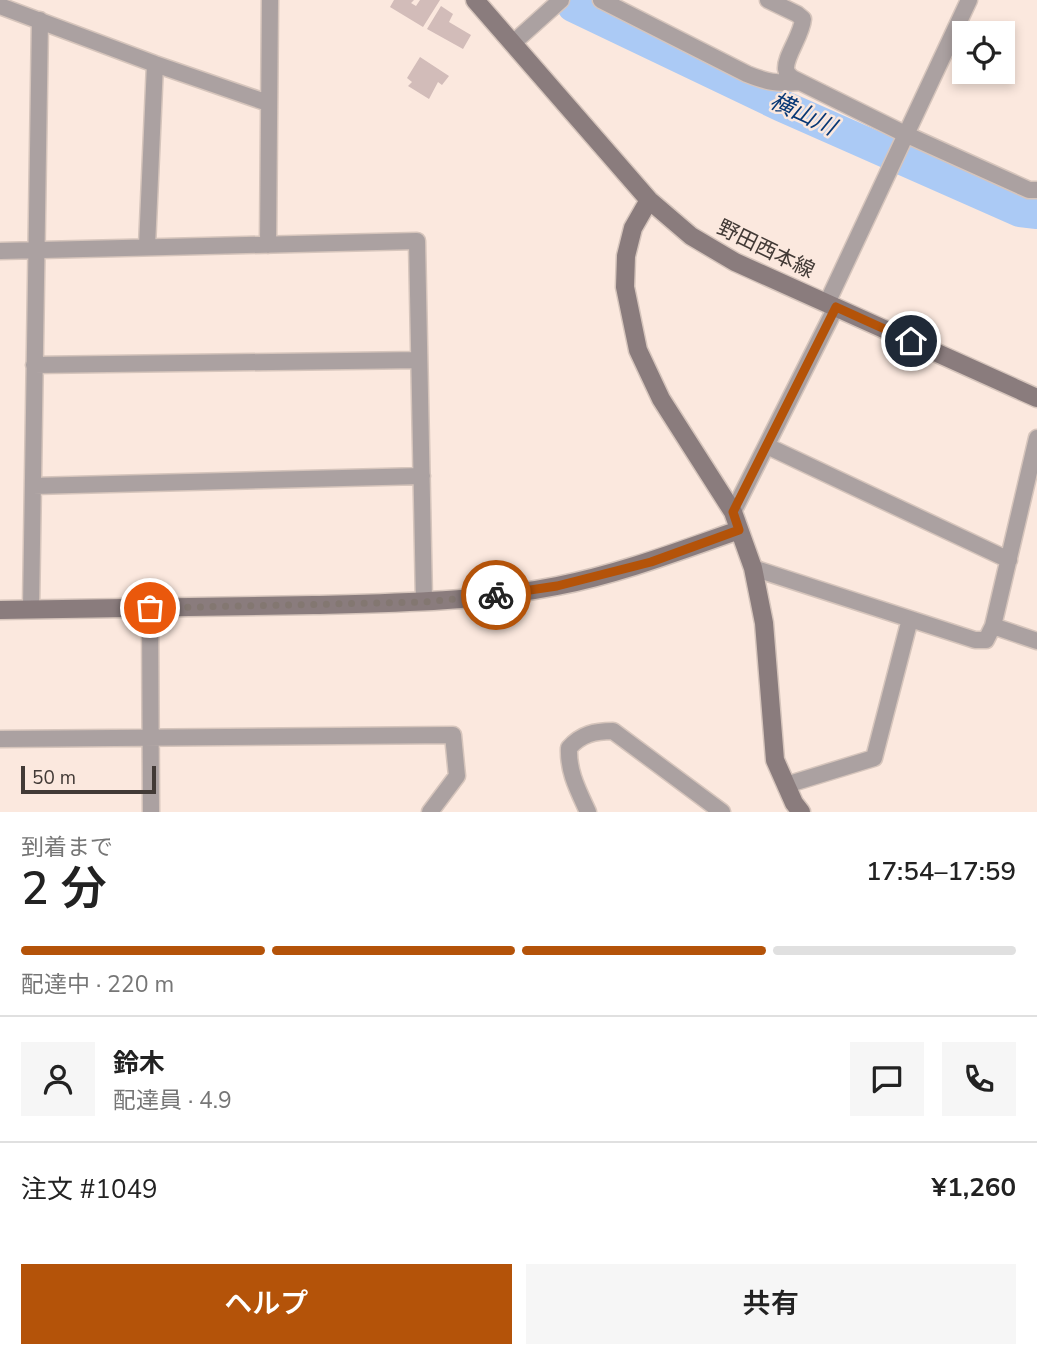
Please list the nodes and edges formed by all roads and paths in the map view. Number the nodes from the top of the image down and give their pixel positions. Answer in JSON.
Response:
{"nodes":[{"id":1,"x":270,"y":0,"type":"edge"},
{"id":2,"x":475,"y":0,"type":"edge"},
{"id":3,"x":601,"y":0,"type":"edge"},
{"id":4,"x":768,"y":0,"type":"edge"},
{"id":5,"x":969,"y":0,"type":"edge"},
{"id":6,"x":556,"y":5,"type":"edge"},
{"id":7,"x":789,"y":5,"type":"edge"},
{"id":8,"x":0,"y":6,"type":"edge"},
{"id":9,"x":40,"y":20,"type":"junction"},
{"id":10,"x":513,"y":43,"type":"junction"},
{"id":11,"x":155,"y":64,"type":"junction"},
{"id":12,"x":798,"y":82,"type":"junction"},
{"id":13,"x":268,"y":103,"type":"junction"},
{"id":14,"x":905,"y":134,"type":"junction"},
{"id":15,"x":1037,"y":190,"type":"edge"},
{"id":16,"x":649,"y":201,"type":"junction"},
{"id":17,"x":268,"y":244,"type":"junction"},
{"id":18,"x":147,"y":246,"type":"junction"},
{"id":19,"x":36,"y":250,"type":"junction"},
{"id":20,"x":0,"y":251,"type":"edge"},
{"id":21,"x":831,"y":305,"type":"junction"},
{"id":22,"x":419,"y":360,"type":"junction"},
{"id":23,"x":34,"y":365,"type":"junction"},
{"id":24,"x":1037,"y":398,"type":"edge"},
{"id":25,"x":1037,"y":438,"type":"edge"},
{"id":26,"x":767,"y":446,"type":"junction"},
{"id":27,"x":422,"y":476,"type":"junction"},
{"id":28,"x":33,"y":486,"type":"junction"},
{"id":29,"x":736,"y":521,"type":"junction"},
{"id":30,"x":1009,"y":560,"type":"junction"},
{"id":31,"x":753,"y":568,"type":"junction"},
{"id":32,"x":424,"y":602,"type":"junction"},
{"id":33,"x":150,"y":608,"type":"junction"},
{"id":34,"x":32,"y":609,"type":"junction"},
{"id":35,"x":0,"y":610,"type":"edge"},
{"id":36,"x":910,"y":619,"type":"junction"},
{"id":37,"x":993,"y":626,"type":"junction"},
{"id":38,"x":1037,"y":640,"type":"edge"},
{"id":39,"x":0,"y":738,"type":"edge"},
{"id":40,"x":149,"y":738,"type":"junction"},
{"id":41,"x":786,"y":785,"type":"junction"},
{"id":42,"x":151,"y":812,"type":"edge"},
{"id":43,"x":430,"y":812,"type":"edge"},
{"id":44,"x":587,"y":812,"type":"edge"},
{"id":45,"x":722,"y":812,"type":"edge"},
{"id":46,"x":801,"y":812,"type":"edge"}],
"edges":[{"from":1,"to":13,"type":"street"},
{"from":2,"to":10,"type":"street","name":"野田西本線"},
{"from":3,"to":12,"type":"street"},
{"from":4,"to":7,"type":"street"},
{"from":5,"to":14,"type":"street"},
{"from":6,"to":10,"type":"street"},
{"from":7,"to":12,"type":"street"},
{"from":8,"to":9,"type":"street"},
{"from":9,"to":11,"type":"street"},
{"from":9,"to":19,"type":"street"},
{"from":10,"to":16,"type":"street","name":"野田西本線"},
{"from":11,"to":13,"type":"street"},
{"from":11,"to":18,"type":"street"},
{"from":12,"to":14,"type":"street"},
{"from":13,"to":17,"type":"street"},
{"from":14,"to":15,"type":"street"},
{"from":14,"to":21,"type":"street"},
{"from":16,"to":21,"type":"street","name":"野田西本線"},
{"from":16,"to":29,"type":"street"},
{"from":17,"to":18,"type":"street"},
{"from":17,"to":22,"type":"street"},
{"from":18,"to":19,"type":"street"},
{"from":19,"to":20,"type":"street"},
{"from":19,"to":23,"type":"street"},
{"from":21,"to":24,"type":"street","name":"野田西本線"},
{"from":21,"to":26,"type":"street"},
{"from":22,"to":23,"type":"street"},
{"from":22,"to":27,"type":"street"},
{"from":23,"to":28,"type":"street"},
{"from":25,"to":30,"type":"street"},
{"from":26,"to":29,"type":"street"},
{"from":26,"to":30,"type":"street"},
{"from":27,"to":28,"type":"street"},
{"from":27,"to":32,"type":"street"},
{"from":28,"to":34,"type":"street"},
{"from":29,"to":31,"type":"street"},
{"from":29,"to":32,"type":"street"},
{"from":30,"to":37,"type":"street"},
{"from":31,"to":36,"type":"street"},
{"from":31,"to":41,"type":"street"},
{"from":32,"to":33,"type":"street"},
{"from":33,"to":34,"type":"street"},
{"from":33,"to":40,"type":"street"},
{"from":34,"to":35,"type":"street"},
{"from":36,"to":37,"type":"street"},
{"from":36,"to":41,"type":"street"},
{"from":37,"to":38,"type":"street"},
{"from":39,"to":40,"type":"street"},
{"from":40,"to":42,"type":"street"},
{"from":40,"to":43,"type":"street"},
{"from":41,"to":46,"type":"street"},
{"from":44,"to":45,"type":"street"}]}
